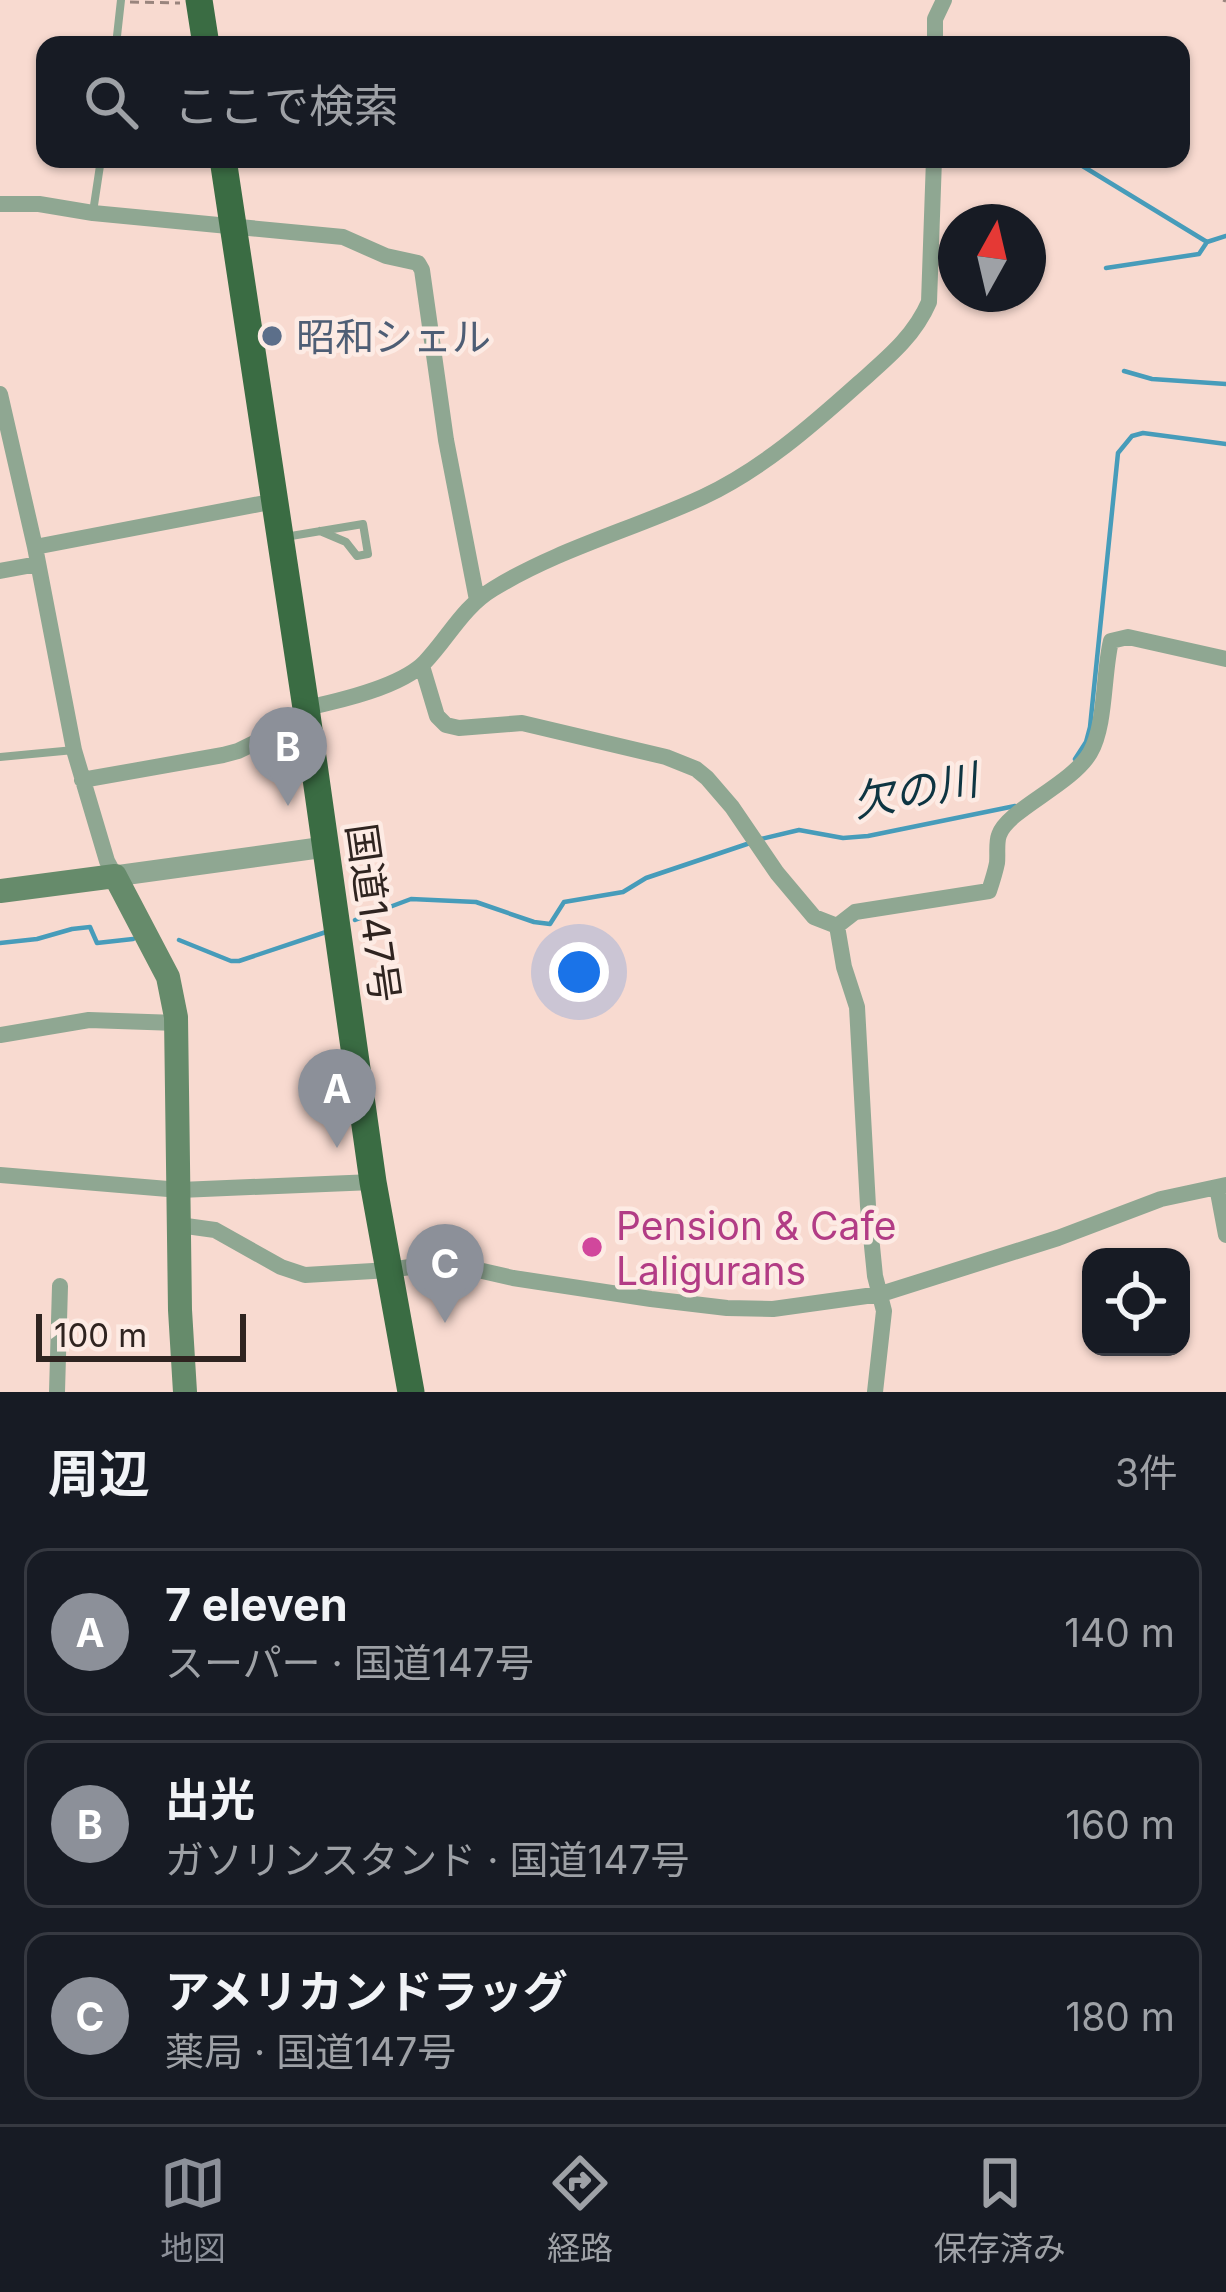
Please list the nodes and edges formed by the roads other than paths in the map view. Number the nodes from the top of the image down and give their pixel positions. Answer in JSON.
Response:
{"nodes":[{"id":1,"x":121,"y":0,"type":"edge"},
{"id":2,"x":944,"y":0,"type":"edge"},
{"id":3,"x":200,"y":1,"type":"edge"},
{"id":4,"x":117,"y":36,"type":"edge"},
{"id":5,"x":205,"y":36,"type":"edge"},
{"id":6,"x":935,"y":36,"type":"edge"},
{"id":7,"x":100,"y":168,"type":"edge"},
{"id":8,"x":225,"y":168,"type":"edge"},
{"id":9,"x":934,"y":168,"type":"edge"},
{"id":10,"x":0,"y":204,"type":"edge"},
{"id":11,"x":93,"y":213,"type":"junction"},
{"id":12,"x":233,"y":226,"type":"junction"},
{"id":13,"x":0,"y":394,"type":"edge"},
{"id":14,"x":275,"y":501,"type":"junction"},
{"id":15,"x":320,"y":531,"type":"junction"},
{"id":16,"x":280,"y":537,"type":"junction"},
{"id":17,"x":37,"y":555,"type":"junction"},
{"id":18,"x":0,"y":571,"type":"edge"},
{"id":19,"x":477,"y":600,"type":"junction"},
{"id":20,"x":1226,"y":659,"type":"edge"},
{"id":21,"x":422,"y":666,"type":"junction"},
{"id":22,"x":306,"y":713,"type":"junction"},
{"id":23,"x":74,"y":750,"type":"junction"},
{"id":24,"x":0,"y":757,"type":"edge"},
{"id":25,"x":82,"y":780,"type":"junction"},
{"id":26,"x":325,"y":847,"type":"junction"},
{"id":27,"x":115,"y":876,"type":"junction"},
{"id":28,"x":0,"y":891,"type":"edge"},
{"id":29,"x":837,"y":926,"type":"junction"},
{"id":30,"x":177,"y":1023,"type":"junction"},
{"id":31,"x":0,"y":1035,"type":"edge"},
{"id":32,"x":0,"y":1175,"type":"edge"},
{"id":33,"x":373,"y":1182,"type":"junction"},
{"id":34,"x":1222,"y":1186,"type":"edge"},
{"id":35,"x":180,"y":1190,"type":"junction"},
{"id":36,"x":179,"y":1225,"type":"junction"},
{"id":37,"x":1226,"y":1235,"type":"edge"},
{"id":38,"x":390,"y":1270,"type":"junction"},
{"id":39,"x":60,"y":1286,"type":"dead end"},
{"id":40,"x":881,"y":1294,"type":"junction"},
{"id":41,"x":57,"y":1392,"type":"edge"},
{"id":42,"x":184,"y":1392,"type":"edge"},
{"id":43,"x":411,"y":1392,"type":"edge"},
{"id":44,"x":874,"y":1392,"type":"edge"}],
"edges":[{"from":1,"to":4,"type":"lane"},
{"from":2,"to":6,"type":"street"},
{"from":3,"to":5,"type":"highway"},
{"from":7,"to":11,"type":"lane"},
{"from":8,"to":12,"type":"highway","name":"国道147号"},
{"from":9,"to":19,"type":"street"},
{"from":10,"to":11,"type":"street"},
{"from":11,"to":12,"type":"street"},
{"from":12,"to":14,"type":"highway","name":"国道147号"},
{"from":12,"to":19,"type":"street"},
{"from":13,"to":17,"type":"street"},
{"from":14,"to":16,"type":"highway","name":"国道147号"},
{"from":14,"to":17,"type":"street"},
{"from":15,"to":15,"type":"lane"},
{"from":15,"to":16,"type":"lane"},
{"from":16,"to":22,"type":"highway","name":"国道147号"},
{"from":17,"to":18,"type":"street"},
{"from":17,"to":23,"type":"street"},
{"from":19,"to":21,"type":"street"},
{"from":20,"to":29,"type":"street"},
{"from":21,"to":22,"type":"street"},
{"from":21,"to":29,"type":"street"},
{"from":22,"to":25,"type":"street"},
{"from":22,"to":26,"type":"highway","name":"国道147号"},
{"from":23,"to":24,"type":"lane"},
{"from":23,"to":25,"type":"street"},
{"from":25,"to":27,"type":"street"},
{"from":26,"to":27,"type":"street"},
{"from":26,"to":33,"type":"highway","name":"国道147号"},
{"from":27,"to":28,"type":"main road"},
{"from":27,"to":30,"type":"main road"},
{"from":29,"to":40,"type":"street"},
{"from":30,"to":31,"type":"street"},
{"from":30,"to":35,"type":"main road"},
{"from":32,"to":35,"type":"street"},
{"from":33,"to":35,"type":"street"},
{"from":33,"to":38,"type":"highway","name":"国道147号"},
{"from":34,"to":37,"type":"street"},
{"from":34,"to":40,"type":"street"},
{"from":35,"to":36,"type":"main road"},
{"from":36,"to":38,"type":"street"},
{"from":36,"to":42,"type":"main road"},
{"from":38,"to":40,"type":"street"},
{"from":38,"to":43,"type":"highway","name":"国道147号"},
{"from":39,"to":41,"type":"street"},
{"from":40,"to":44,"type":"street"}]}
